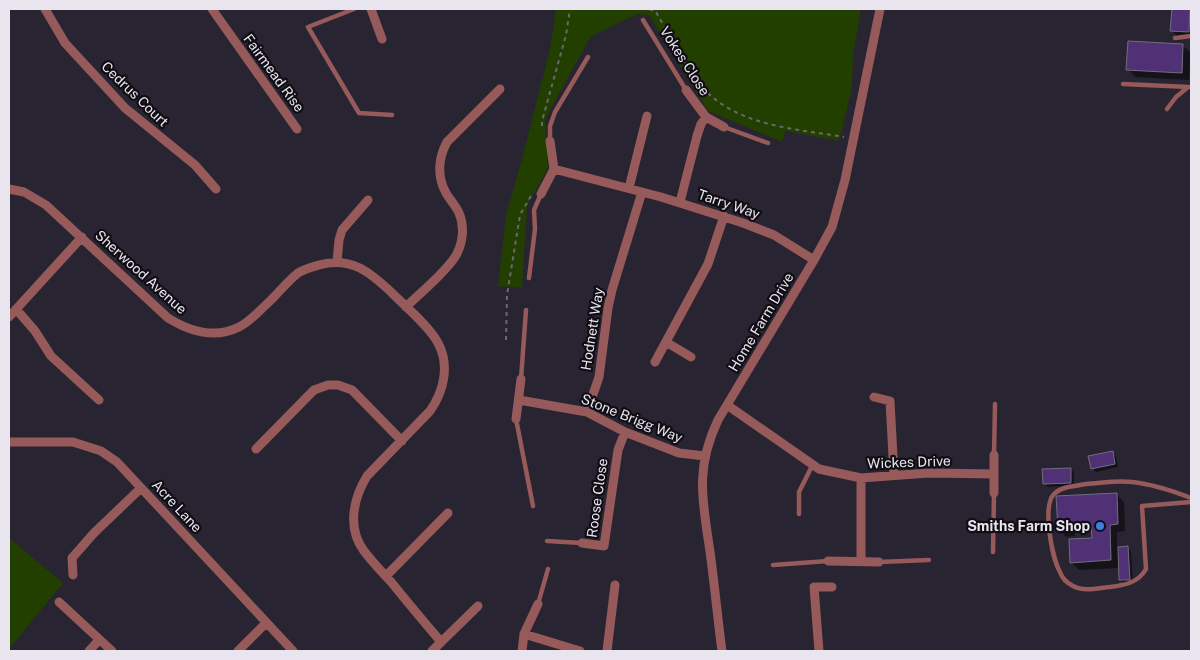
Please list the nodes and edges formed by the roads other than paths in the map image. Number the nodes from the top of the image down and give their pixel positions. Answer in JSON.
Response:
{"nodes":[{"id":1,"x":45,"y":9,"type":"edge"},
{"id":2,"x":212,"y":9,"type":"edge"},
{"id":3,"x":354,"y":9,"type":"edge"},
{"id":4,"x":371,"y":9,"type":"edge"},
{"id":5,"x":880,"y":9,"type":"edge"},
{"id":6,"x":643,"y":20,"type":"dead end"},
{"id":7,"x":1191,"y":36,"type":"edge"},
{"id":8,"x":382,"y":38,"type":"dead end"},
{"id":9,"x":1175,"y":38,"type":"dead end"},
{"id":10,"x":588,"y":57,"type":"dead end"},
{"id":11,"x":1123,"y":84,"type":"dead end"},
{"id":12,"x":1190,"y":87,"type":"edge"},
{"id":13,"x":500,"y":89,"type":"dead end"},
{"id":14,"x":686,"y":90,"type":"joint"},
{"id":15,"x":1167,"y":109,"type":"dead end"},
{"id":16,"x":392,"y":115,"type":"dead end"},
{"id":17,"x":647,"y":116,"type":"dead end"},
{"id":18,"x":706,"y":117,"type":"junction"},
{"id":19,"x":724,"y":127,"type":"joint"},
{"id":20,"x":297,"y":129,"type":"dead end"},
{"id":21,"x":550,"y":141,"type":"joint"},
{"id":22,"x":768,"y":143,"type":"dead end"},
{"id":23,"x":554,"y":169,"type":"junction"},
{"id":24,"x":629,"y":188,"type":"junction"},
{"id":25,"x":9,"y":189,"type":"edge"},
{"id":26,"x":216,"y":189,"type":"dead end"},
{"id":27,"x":642,"y":192,"type":"junction"},
{"id":28,"x":537,"y":193,"type":"joint"},
{"id":29,"x":368,"y":200,"type":"dead end"},
{"id":30,"x":680,"y":202,"type":"junction"},
{"id":31,"x":724,"y":216,"type":"junction"},
{"id":32,"x":82,"y":237,"type":"junction"},
{"id":33,"x":814,"y":260,"type":"junction"},
{"id":34,"x":337,"y":262,"type":"junction"},
{"id":35,"x":529,"y":278,"type":"dead end"},
{"id":36,"x":406,"y":307,"type":"junction"},
{"id":37,"x":16,"y":309,"type":"junction"},
{"id":38,"x":526,"y":310,"type":"dead end"},
{"id":39,"x":9,"y":317,"type":"edge"},
{"id":40,"x":666,"y":342,"type":"junction"},
{"id":41,"x":691,"y":356,"type":"dead end"},
{"id":42,"x":654,"y":362,"type":"dead end"},
{"id":43,"x":521,"y":379,"type":"joint"},
{"id":44,"x":874,"y":397,"type":"dead end"},
{"id":45,"x":98,"y":400,"type":"dead end"},
{"id":46,"x":519,"y":400,"type":"junction"},
{"id":47,"x":995,"y":404,"type":"dead end"},
{"id":48,"x":727,"y":405,"type":"junction"},
{"id":49,"x":587,"y":412,"type":"junction"},
{"id":50,"x":516,"y":419,"type":"joint"},
{"id":51,"x":625,"y":432,"type":"junction"},
{"id":52,"x":402,"y":440,"type":"junction"},
{"id":53,"x":9,"y":442,"type":"edge"},
{"id":54,"x":256,"y":449,"type":"dead end"},
{"id":55,"x":994,"y":455,"type":"joint"},
{"id":56,"x":705,"y":456,"type":"junction"},
{"id":57,"x":813,"y":464,"type":"junction"},
{"id":58,"x":994,"y":474,"type":"junction"},
{"id":59,"x":894,"y":475,"type":"junction"},
{"id":60,"x":861,"y":478,"type":"junction"},
{"id":61,"x":141,"y":488,"type":"junction"},
{"id":62,"x":994,"y":493,"type":"joint"},
{"id":63,"x":1191,"y":498,"type":"edge"},
{"id":64,"x":1191,"y":502,"type":"edge"},
{"id":65,"x":533,"y":506,"type":"dead end"},
{"id":66,"x":448,"y":513,"type":"dead end"},
{"id":67,"x":799,"y":514,"type":"dead end"},
{"id":68,"x":547,"y":541,"type":"dead end"},
{"id":69,"x":582,"y":543,"type":"joint"},
{"id":70,"x":993,"y":552,"type":"dead end"},
{"id":71,"x":929,"y":560,"type":"dead end"},
{"id":72,"x":828,"y":561,"type":"joint"},
{"id":73,"x":861,"y":561,"type":"junction"},
{"id":74,"x":880,"y":562,"type":"joint"},
{"id":75,"x":773,"y":565,"type":"dead end"},
{"id":76,"x":548,"y":569,"type":"dead end"},
{"id":77,"x":73,"y":575,"type":"dead end"},
{"id":78,"x":386,"y":576,"type":"junction"},
{"id":79,"x":615,"y":584,"type":"dead end"},
{"id":80,"x":832,"y":587,"type":"dead end"},
{"id":81,"x":59,"y":602,"type":"dead end"},
{"id":82,"x":538,"y":604,"type":"joint"},
{"id":83,"x":478,"y":606,"type":"dead end"},
{"id":84,"x":266,"y":622,"type":"junction"},
{"id":85,"x":524,"y":634,"type":"junction"},
{"id":86,"x":99,"y":640,"type":"junction"},
{"id":87,"x":441,"y":642,"type":"junction"},
{"id":88,"x":89,"y":651,"type":"edge"},
{"id":89,"x":112,"y":651,"type":"edge"},
{"id":90,"x":238,"y":651,"type":"edge"},
{"id":91,"x":293,"y":651,"type":"edge"},
{"id":92,"x":432,"y":651,"type":"edge"},
{"id":93,"x":522,"y":651,"type":"edge"},
{"id":94,"x":580,"y":651,"type":"edge"},
{"id":95,"x":607,"y":651,"type":"edge"},
{"id":96,"x":722,"y":651,"type":"edge"},
{"id":97,"x":819,"y":651,"type":"edge"}],
"edges":[{"from":1,"to":26,"type":"street","name":"Cedrus Court"},
{"from":2,"to":20,"type":"street","name":"Fairmead Rise"},
{"from":3,"to":16,"type":"lane"},
{"from":4,"to":8,"type":"street"},
{"from":5,"to":33,"type":"street","name":"Home Farm Drive"},
{"from":6,"to":14,"type":"lane","name":"Vokes Close"},
{"from":7,"to":9,"type":"lane"},
{"from":10,"to":21,"type":"lane"},
{"from":11,"to":12,"type":"lane"},
{"from":12,"to":15,"type":"lane"},
{"from":13,"to":36,"type":"street"},
{"from":14,"to":18,"type":"street","name":"Vokes Close"},
{"from":17,"to":24,"type":"street"},
{"from":18,"to":19,"type":"street","name":"Vokes Close"},
{"from":18,"to":30,"type":"street","name":"Vokes Close"},
{"from":19,"to":22,"type":"lane","name":"Vokes Close"},
{"from":21,"to":23,"type":"street"},
{"from":23,"to":24,"type":"street","name":"Tarry Way"},
{"from":23,"to":28,"type":"street"},
{"from":24,"to":27,"type":"street","name":"Tarry Way"},
{"from":25,"to":32,"type":"street","name":"Sherwood Avenue"},
{"from":27,"to":30,"type":"street","name":"Tarry Way"},
{"from":27,"to":49,"type":"street","name":"Hodnett Way"},
{"from":28,"to":35,"type":"lane"},
{"from":29,"to":34,"type":"street"},
{"from":30,"to":31,"type":"street","name":"Tarry Way"},
{"from":31,"to":33,"type":"street","name":"Tarry Way"},
{"from":31,"to":40,"type":"street"},
{"from":32,"to":34,"type":"street","name":"Sherwood Avenue"},
{"from":32,"to":37,"type":"street"},
{"from":33,"to":48,"type":"street","name":"Home Farm Drive"},
{"from":34,"to":36,"type":"street","name":"Sherwood Avenue"},
{"from":36,"to":52,"type":"street","name":"Sherwood Avenue"},
{"from":37,"to":39,"type":"street"},
{"from":37,"to":45,"type":"street"},
{"from":38,"to":43,"type":"lane"},
{"from":40,"to":41,"type":"street"},
{"from":40,"to":42,"type":"street"},
{"from":43,"to":46,"type":"street"},
{"from":44,"to":59,"type":"street"},
{"from":46,"to":49,"type":"street","name":"Stone Brigg Way"},
{"from":46,"to":50,"type":"street"},
{"from":47,"to":55,"type":"lane"},
{"from":48,"to":56,"type":"street","name":"Home Farm Drive"},
{"from":48,"to":57,"type":"street","name":"Wickes Drive"},
{"from":49,"to":51,"type":"street","name":"Stone Brigg Way"},
{"from":50,"to":65,"type":"lane"},
{"from":51,"to":56,"type":"street","name":"Stone Brigg Way"},
{"from":51,"to":69,"type":"street","name":"Roose Close"},
{"from":52,"to":54,"type":"street"},
{"from":52,"to":78,"type":"street","name":"Sherwood Avenue"},
{"from":53,"to":61,"type":"street","name":"Acre Lane"},
{"from":55,"to":58,"type":"street"},
{"from":56,"to":96,"type":"street","name":"Home Farm Drive"},
{"from":57,"to":60,"type":"street","name":"Wickes Drive"},
{"from":57,"to":67,"type":"lane"},
{"from":58,"to":59,"type":"street","name":"Wickes Drive"},
{"from":58,"to":62,"type":"street"},
{"from":59,"to":60,"type":"street","name":"Wickes Drive"},
{"from":60,"to":73,"type":"street"},
{"from":61,"to":77,"type":"street"},
{"from":61,"to":84,"type":"street","name":"Acre Lane"},
{"from":62,"to":70,"type":"lane"},
{"from":63,"to":64,"type":"lane"},
{"from":66,"to":78,"type":"street"},
{"from":68,"to":69,"type":"lane"},
{"from":71,"to":74,"type":"lane"},
{"from":72,"to":73,"type":"street"},
{"from":72,"to":75,"type":"lane"},
{"from":73,"to":74,"type":"street"},
{"from":76,"to":82,"type":"lane"},
{"from":78,"to":87,"type":"street","name":"Sherwood Avenue"},
{"from":79,"to":95,"type":"street"},
{"from":80,"to":97,"type":"street"},
{"from":81,"to":86,"type":"street"},
{"from":82,"to":85,"type":"street"},
{"from":83,"to":87,"type":"street"},
{"from":84,"to":90,"type":"street"},
{"from":84,"to":91,"type":"street","name":"Acre Lane"},
{"from":85,"to":93,"type":"street"},
{"from":85,"to":94,"type":"street"},
{"from":86,"to":88,"type":"street"},
{"from":86,"to":89,"type":"street"},
{"from":87,"to":92,"type":"street"}]}
